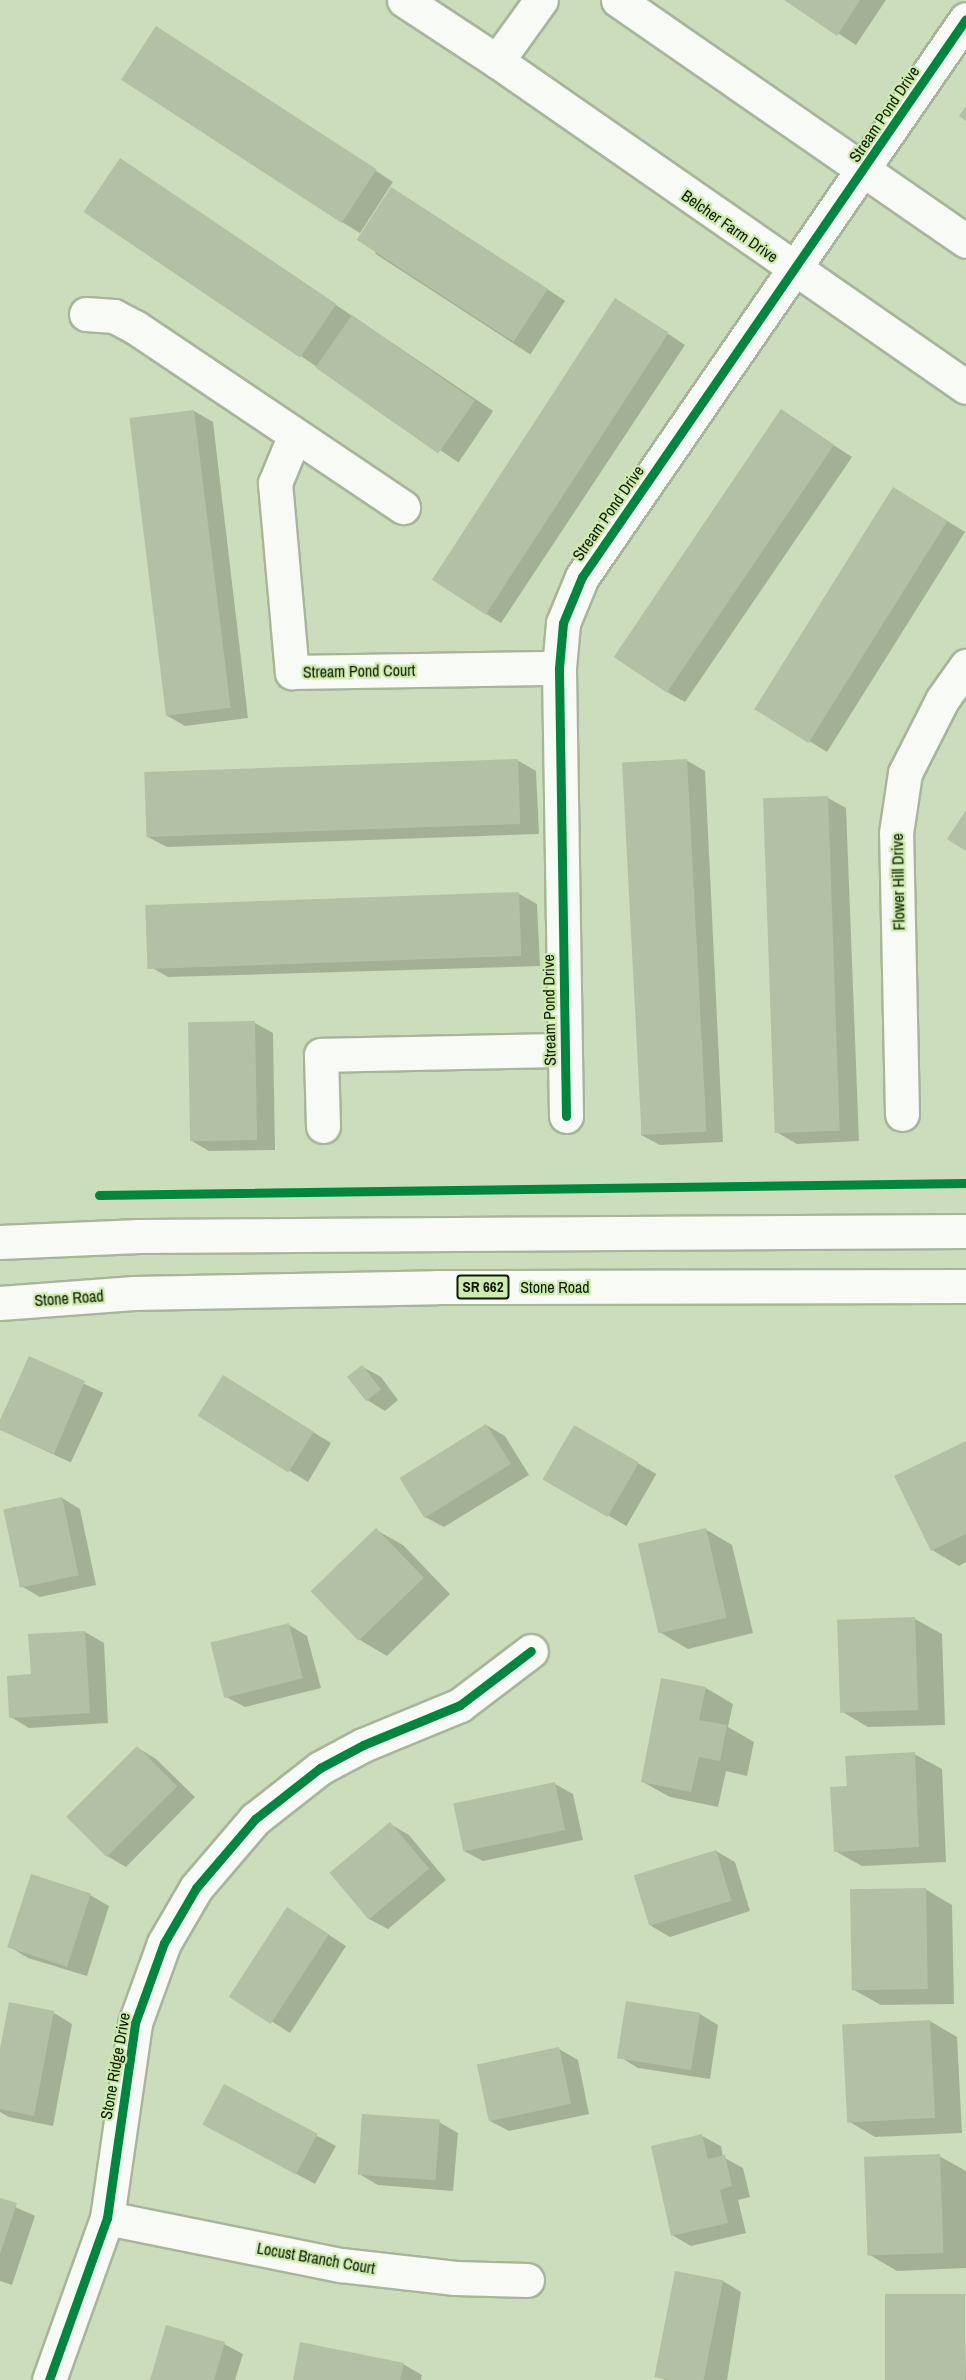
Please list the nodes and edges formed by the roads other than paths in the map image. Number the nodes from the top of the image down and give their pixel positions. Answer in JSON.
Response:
{"nodes":[{"id":1,"x":404,"y":0,"type":"edge"},
{"id":2,"x":540,"y":0,"type":"edge"},
{"id":3,"x":618,"y":0,"type":"edge"},
{"id":4,"x":966,"y":19,"type":"edge"},
{"id":5,"x":497,"y":61,"type":"junction"},
{"id":6,"x":864,"y":170,"type":"junction"},
{"id":7,"x":966,"y":241,"type":"edge"},
{"id":8,"x":794,"y":270,"type":"junction"},
{"id":9,"x":86,"y":314,"type":"dead end"},
{"id":10,"x":966,"y":387,"type":"edge"},
{"id":11,"x":294,"y":437,"type":"junction"},
{"id":12,"x":403,"y":507,"type":"dead end"},
{"id":13,"x":966,"y":666,"type":"edge"},
{"id":14,"x":559,"y":668,"type":"junction"},
{"id":15,"x":564,"y":1050,"type":"junction"},
{"id":16,"x":902,"y":1114,"type":"dead end"},
{"id":17,"x":566,"y":1116,"type":"dead end"},
{"id":18,"x":323,"y":1126,"type":"dead end"},
{"id":19,"x":966,"y":1231,"type":"edge"},
{"id":20,"x":0,"y":1242,"type":"edge"},
{"id":21,"x":966,"y":1286,"type":"edge"},
{"id":22,"x":0,"y":1303,"type":"edge"},
{"id":23,"x":531,"y":1651,"type":"dead end"},
{"id":24,"x":107,"y":2218,"type":"junction"},
{"id":25,"x":528,"y":2280,"type":"dead end"},
{"id":26,"x":49,"y":2380,"type":"edge"}],
"edges":[{"from":1,"to":5,"type":"street","name":"Belcher Farm Drive"},
{"from":2,"to":5,"type":"street"},
{"from":3,"to":6,"type":"street"},
{"from":4,"to":6,"type":"street","name":"Stream Pond Drive"},
{"from":5,"to":8,"type":"street","name":"Belcher Farm Drive"},
{"from":6,"to":7,"type":"street"},
{"from":6,"to":8,"type":"street","name":"Stream Pond Drive"},
{"from":8,"to":10,"type":"street","name":"Belcher Farm Drive"},
{"from":8,"to":14,"type":"street","name":"Stream Pond Drive"},
{"from":9,"to":11,"type":"street"},
{"from":11,"to":12,"type":"street"},
{"from":11,"to":14,"type":"street","name":"Stream Pond Court"},
{"from":13,"to":16,"type":"street","name":"Flower Hill Drive"},
{"from":14,"to":15,"type":"street","name":"Stream Pond Drive"},
{"from":15,"to":17,"type":"street","name":"Stream Pond Drive"},
{"from":15,"to":18,"type":"street","name":"Stream Pond Drive"},
{"from":19,"to":20,"type":"street"},
{"from":21,"to":22,"type":"street","name":"Stone Road","number":"SR 662"},
{"from":23,"to":24,"type":"street","name":"Stone Ridge Drive"},
{"from":24,"to":25,"type":"street","name":"Locust Branch Court"},
{"from":24,"to":26,"type":"street","name":"Stone Ridge Drive"}]}
